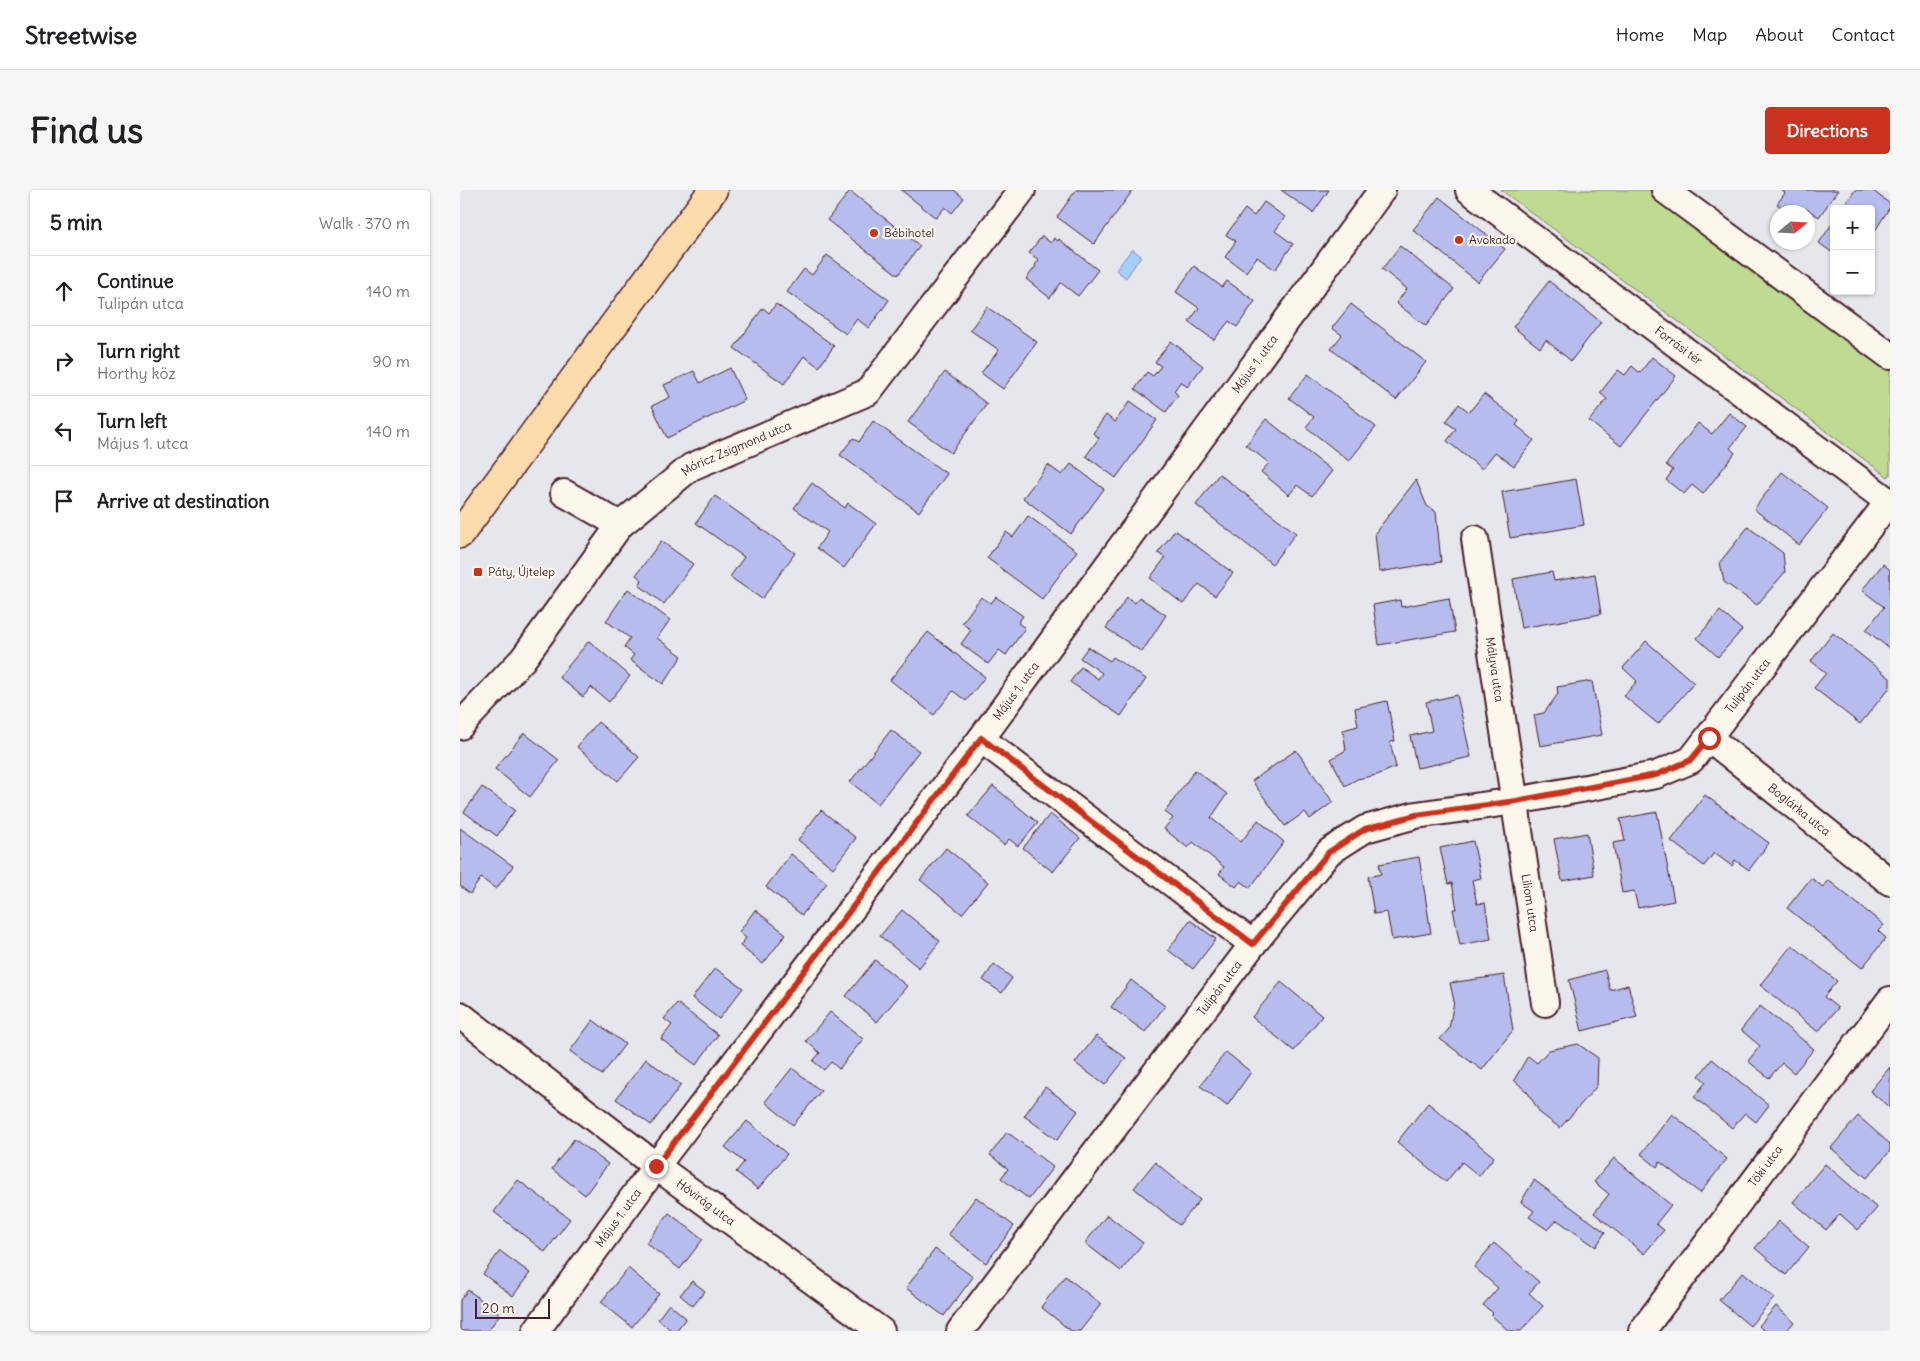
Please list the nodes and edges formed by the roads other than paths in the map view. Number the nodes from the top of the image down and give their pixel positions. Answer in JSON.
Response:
{"nodes":[{"id":1,"x":713,"y":190,"type":"edge"},
{"id":2,"x":1022,"y":190,"type":"edge"},
{"id":3,"x":1382,"y":190,"type":"edge"},
{"id":4,"x":1469,"y":190,"type":"edge"},
{"id":5,"x":1664,"y":190,"type":"edge"},
{"id":6,"x":1890,"y":356,"type":"edge"},
{"id":7,"x":564,"y":493,"type":"dead end"},
{"id":8,"x":1889,"y":501,"type":"edge"},
{"id":9,"x":620,"y":525,"type":"junction"},
{"id":10,"x":460,"y":534,"type":"edge"},
{"id":11,"x":1475,"y":539,"type":"dead end"},
{"id":12,"x":460,"y":726,"type":"edge"},
{"id":13,"x":981,"y":738,"type":"junction"},
{"id":14,"x":1709,"y":738,"type":"junction"},
{"id":15,"x":1516,"y":801,"type":"junction"},
{"id":16,"x":1890,"y":882,"type":"edge"},
{"id":17,"x":1253,"y":944,"type":"junction"},
{"id":18,"x":1890,"y":1000,"type":"edge"},
{"id":19,"x":1545,"y":1003,"type":"dead end"},
{"id":20,"x":460,"y":1015,"type":"edge"},
{"id":21,"x":656,"y":1166,"type":"junction"},
{"id":22,"x":536,"y":1331,"type":"edge"},
{"id":23,"x":881,"y":1331,"type":"edge"},
{"id":24,"x":960,"y":1331,"type":"edge"},
{"id":25,"x":1642,"y":1331,"type":"edge"}],
"edges":[{"from":1,"to":10,"type":"main road"},
{"from":2,"to":9,"type":"street","name":"Móricz Zsigmond utca"},
{"from":3,"to":13,"type":"street","name":"Május 1. utca"},
{"from":4,"to":8,"type":"street","name":"Forrási tér"},
{"from":5,"to":6,"type":"street"},
{"from":7,"to":9,"type":"street"},
{"from":8,"to":14,"type":"street","name":"Tulipán utca"},
{"from":9,"to":12,"type":"street","name":"Móricz Zsigmond utca"},
{"from":11,"to":15,"type":"street","name":"Mályva utca"},
{"from":13,"to":17,"type":"street"},
{"from":13,"to":21,"type":"street","name":"Május 1. utca"},
{"from":14,"to":15,"type":"street","name":"Tulipán utca"},
{"from":14,"to":16,"type":"street","name":"Boglárka utca"},
{"from":15,"to":17,"type":"street","name":"Tulipán utca"},
{"from":15,"to":19,"type":"street","name":"Liliom utca"},
{"from":17,"to":24,"type":"street","name":"Tulipán utca"},
{"from":18,"to":25,"type":"street","name":"Töki utca"},
{"from":20,"to":21,"type":"street","name":"Hóvirág utca"},
{"from":21,"to":22,"type":"street","name":"Május 1. utca"},
{"from":21,"to":23,"type":"street","name":"Hóvirág utca"}]}
